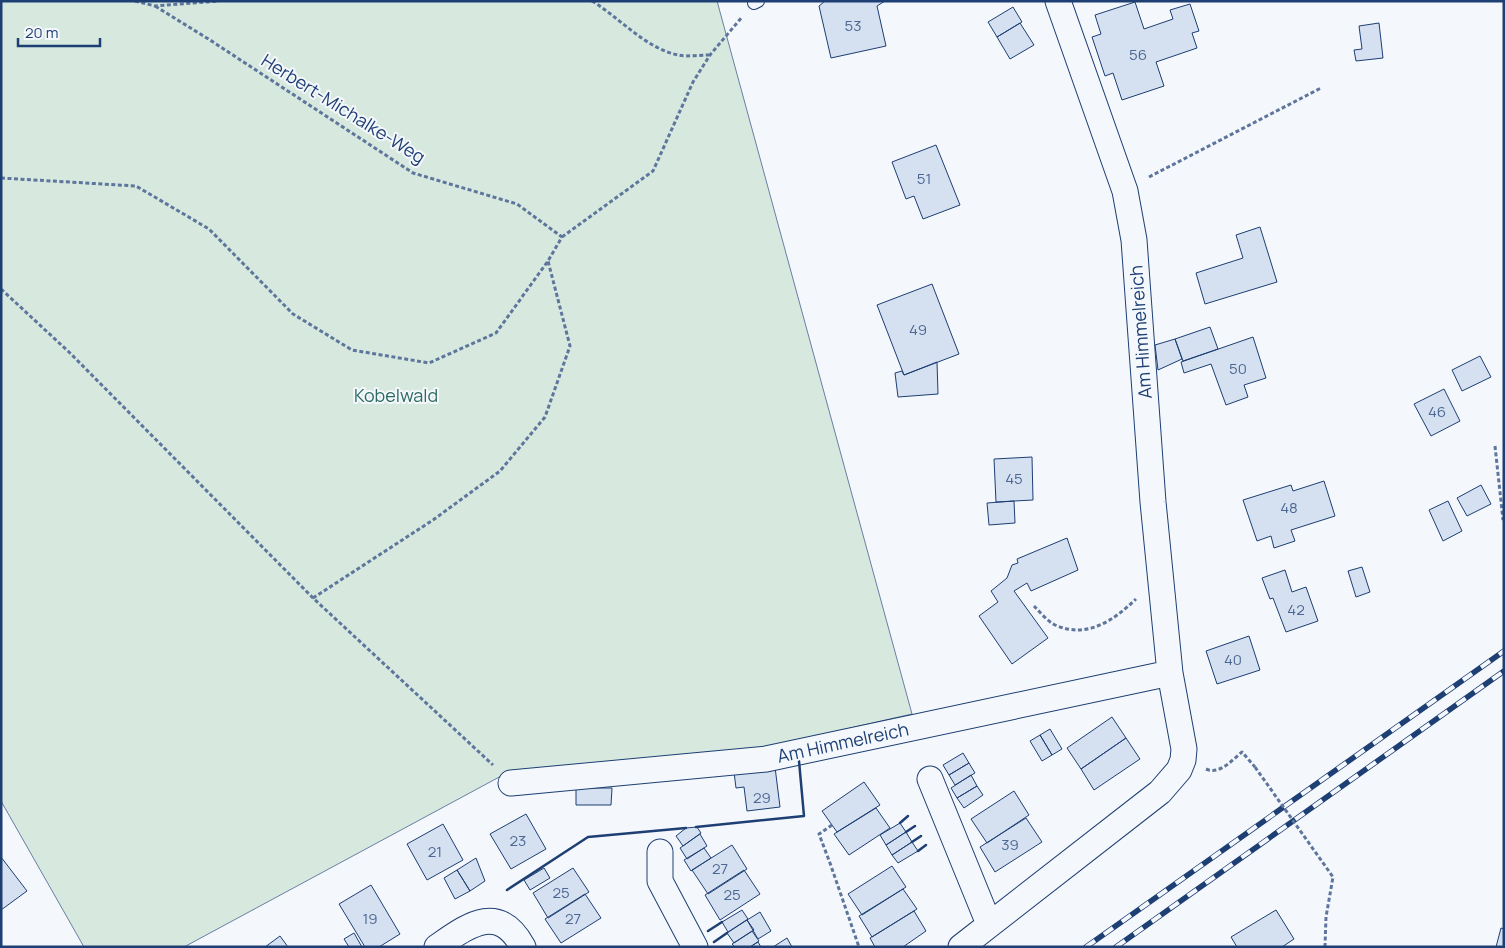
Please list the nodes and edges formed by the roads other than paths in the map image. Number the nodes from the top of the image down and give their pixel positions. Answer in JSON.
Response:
{"nodes":[{"id":1,"x":1058,"y":1,"type":"edge"},
{"id":2,"x":1170,"y":673,"type":"junction"},
{"id":3,"x":930,"y":779,"type":"dead end"},
{"id":4,"x":511,"y":783,"type":"road end"},
{"id":5,"x":660,"y":852,"type":"dead end"},
{"id":6,"x":989,"y":924,"type":"junction"},
{"id":7,"x":437,"y":947,"type":"edge"},
{"id":8,"x":523,"y":947,"type":"edge"},
{"id":9,"x":695,"y":947,"type":"edge"},
{"id":10,"x":961,"y":947,"type":"edge"}],
"edges":[{"from":1,"to":2,"type":"street","name":"Am Himmelreich"},
{"from":2,"to":4,"type":"street","name":"Am Himmelreich"},
{"from":2,"to":6,"type":"street","name":"Am Himmelreich"},
{"from":3,"to":6,"type":"street"},
{"from":5,"to":9,"type":"street"},
{"from":6,"to":10,"type":"street","name":"Am Himmelreich"},
{"from":7,"to":8,"type":"street"}]}
